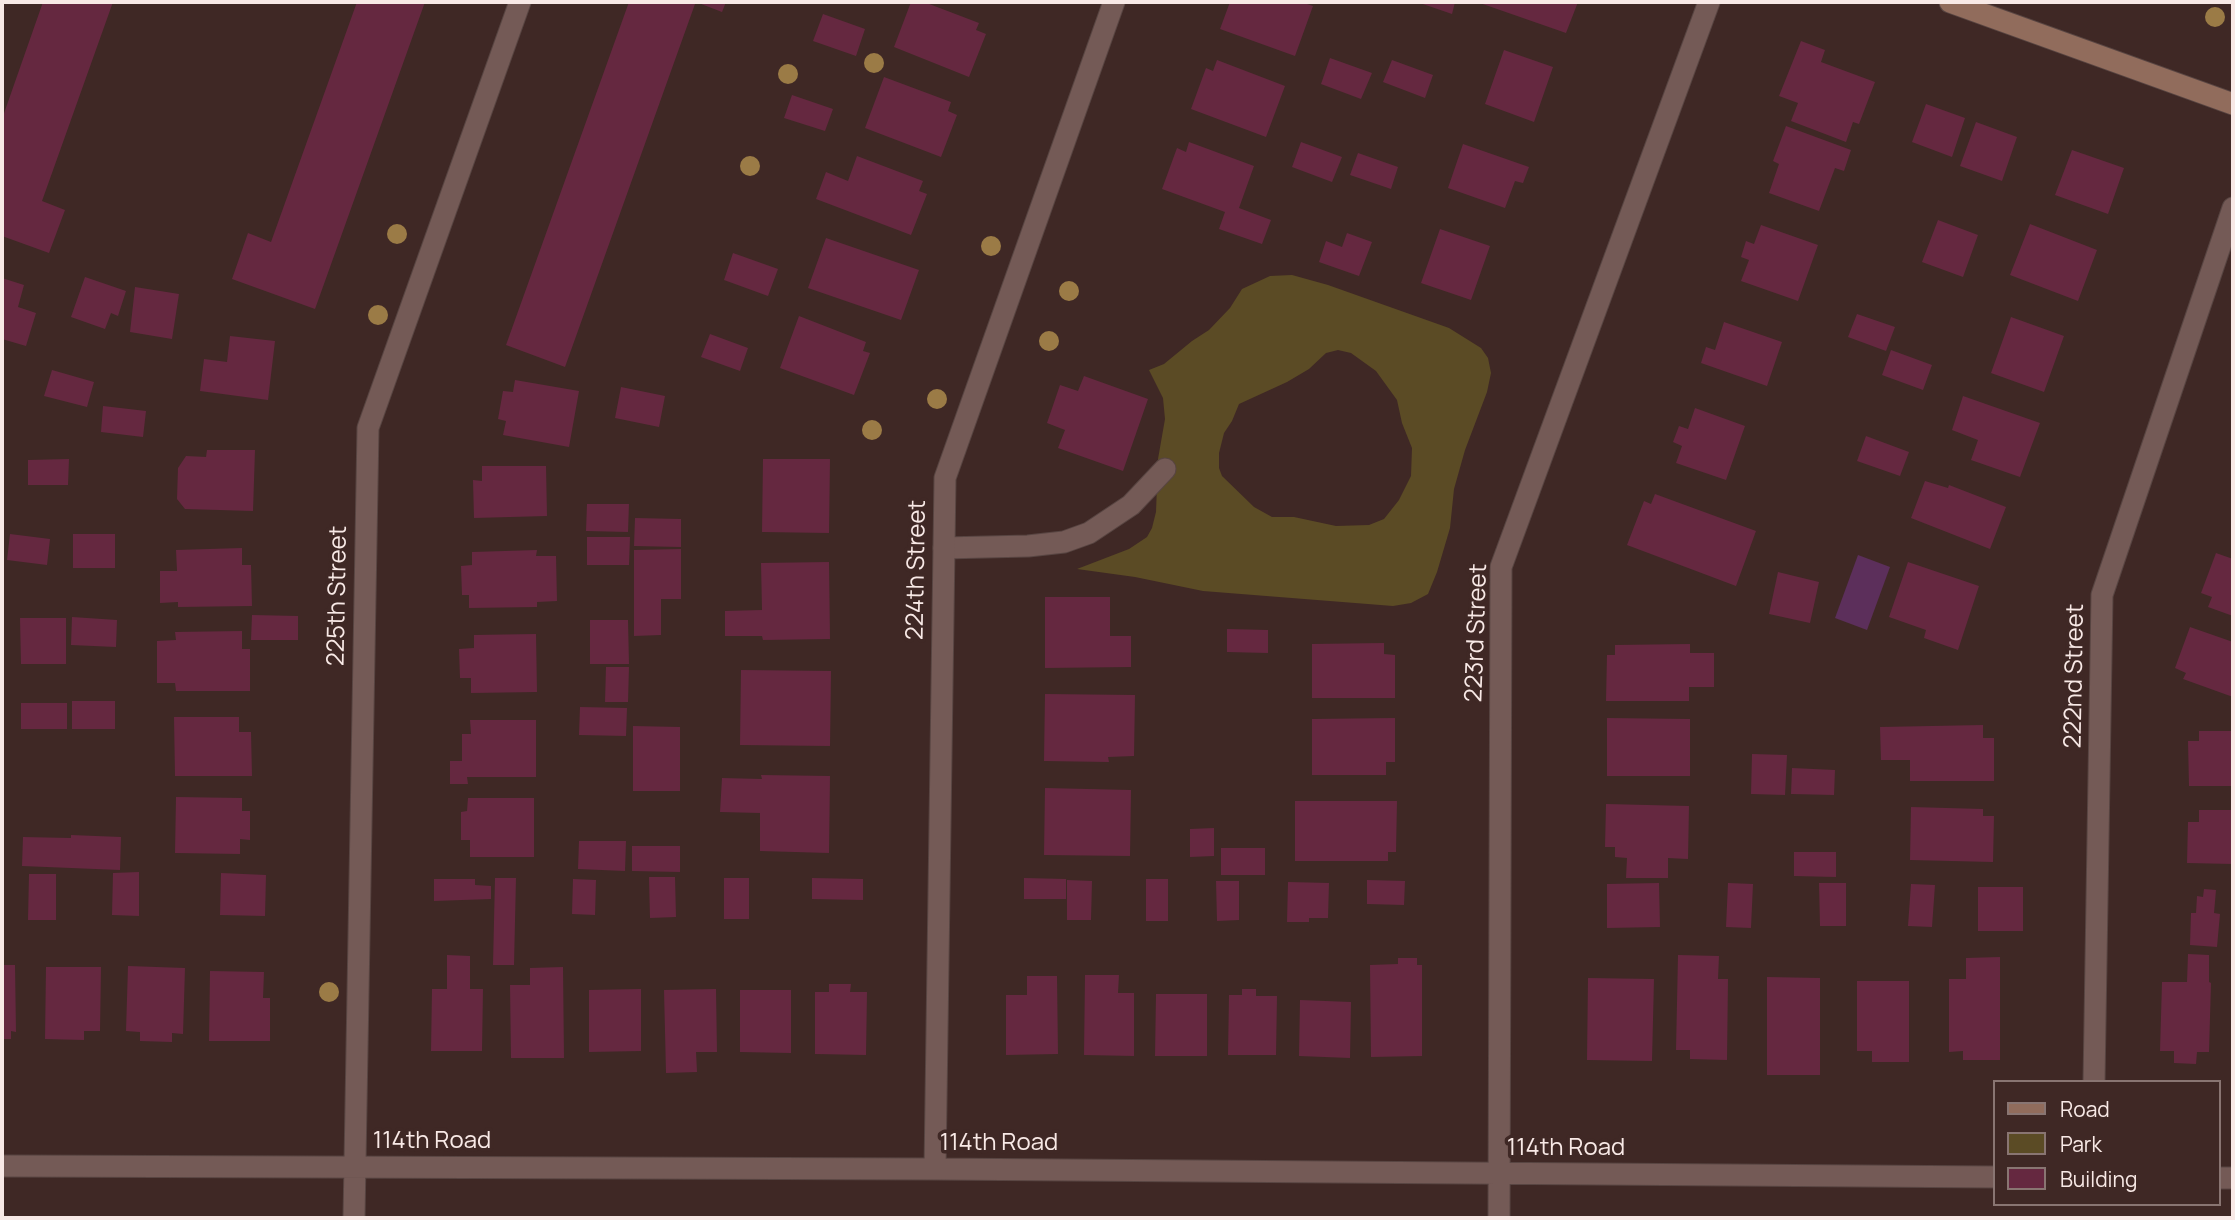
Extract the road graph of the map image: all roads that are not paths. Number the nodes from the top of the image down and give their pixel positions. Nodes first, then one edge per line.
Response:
1 (520, 2) edge
2 (1114, 2) edge
3 (1710, 2) edge
4 (1950, 2) edge
5 (2233, 104) edge
6 (2233, 208) edge
7 (1165, 469) dead end
8 (944, 548) junction
9 (2094, 1080) edge
10 (2, 1167) edge
11 (354, 1167) junction
12 (935, 1169) junction
13 (1499, 1173) junction
14 (1994, 1177) edge
15 (354, 1218) edge
16 (1499, 1218) edge

1 - 11 street, 225th Street
2 - 8 street, 224th Street
3 - 13 street, 223rd Street
4 - 5 main road
6 - 9 street, 222nd Street
7 - 8 street
8 - 12 street, 224th Street
10 - 11 street, 114th Road
11 - 12 street, 114th Road
11 - 15 street, 225th Street
12 - 13 street, 114th Road
13 - 14 street, 114th Road
13 - 16 street, 223rd Street

